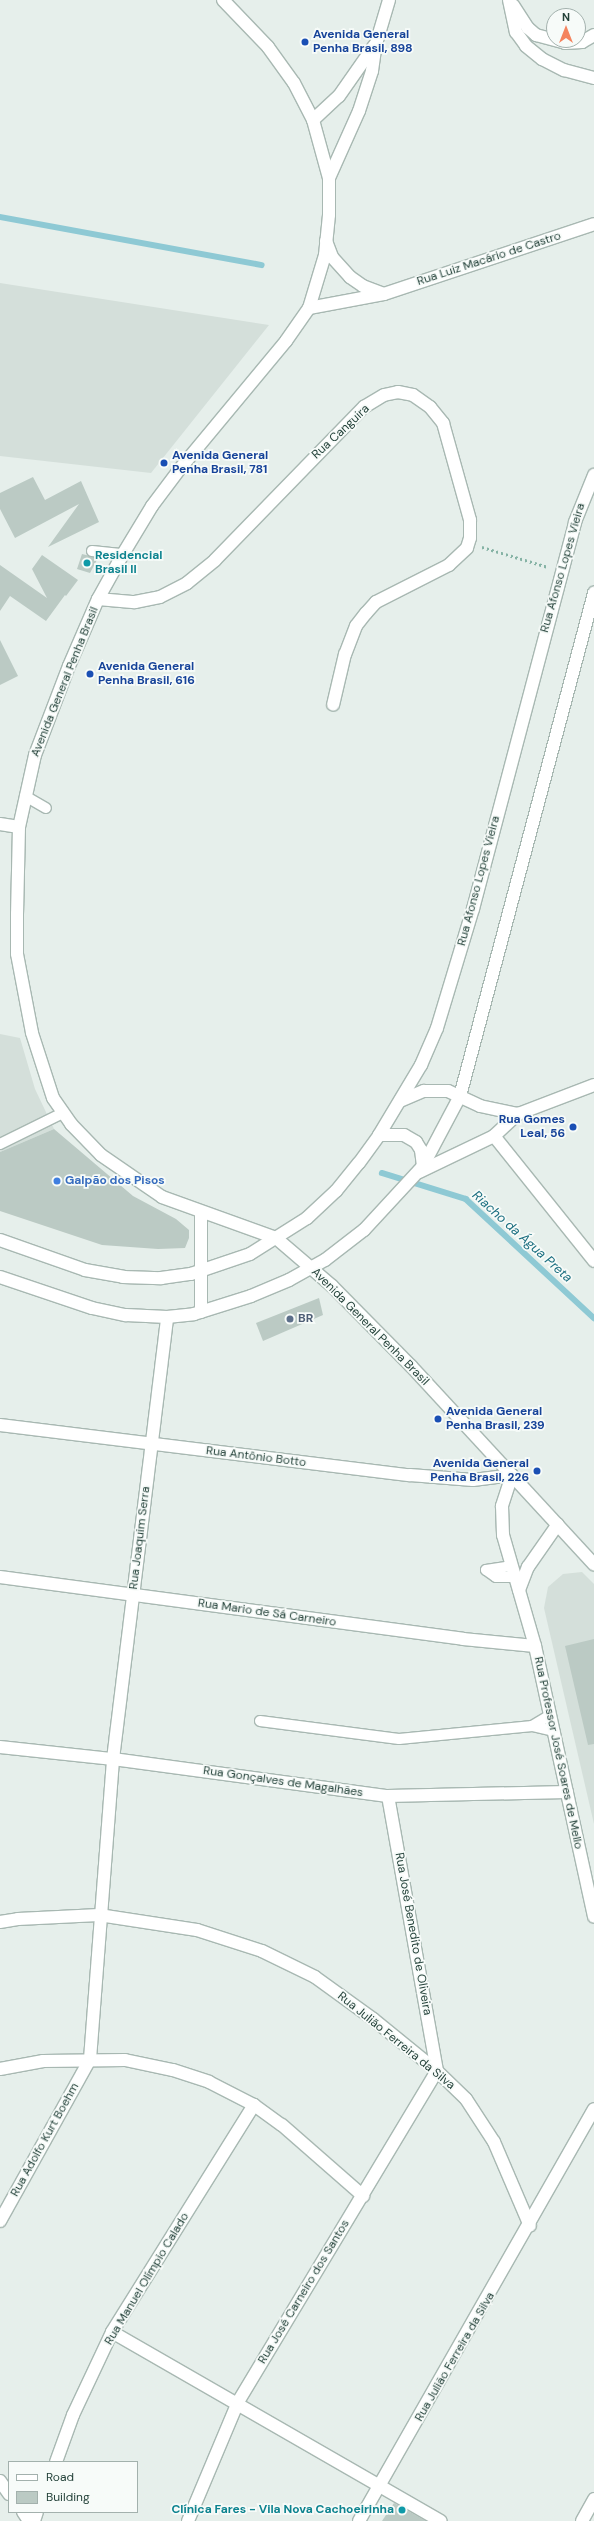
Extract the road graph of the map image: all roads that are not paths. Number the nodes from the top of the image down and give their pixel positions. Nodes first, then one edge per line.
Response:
1 (222, 0) edge
2 (390, 0) edge
3 (509, 0) edge
4 (594, 35) edge
5 (376, 44) junction
6 (594, 78) edge
7 (313, 120) junction
8 (329, 178) junction
9 (594, 224) edge
10 (326, 242) junction
11 (384, 294) junction
12 (309, 308) junction
13 (594, 475) edge
14 (92, 551) dead end
15 (122, 554) junction
16 (594, 593) edge
17 (98, 599) junction
18 (333, 705) dead end
19 (24, 796) junction
20 (46, 808) dead end
21 (0, 824) edge
22 (19, 827) junction
23 (594, 1085) edge
24 (460, 1096) junction
25 (398, 1102) junction
26 (63, 1113) junction
27 (518, 1114) junction
28 (379, 1135) junction
29 (494, 1136) junction
30 (0, 1144) edge
31 (420, 1169) junction
32 (201, 1212) junction
33 (276, 1238) junction
34 (0, 1240) edge
35 (594, 1261) edge
36 (312, 1269) junction
37 (200, 1272) junction
38 (0, 1277) edge
39 (201, 1312) junction
40 (166, 1317) junction
41 (0, 1425) edge
42 (152, 1444) junction
43 (512, 1475) junction
44 (558, 1524) junction
45 (594, 1564) edge
46 (0, 1578) edge
47 (519, 1590) junction
48 (133, 1595) junction
49 (535, 1646) junction
50 (550, 1715) junction
51 (260, 1721) dead end
52 (532, 1726) junction
53 (554, 1731) junction
54 (0, 1747) edge
55 (113, 1759) junction
56 (567, 1792) junction
57 (388, 1796) junction
58 (99, 1915) junction
59 (594, 1917) edge
60 (0, 1922) edge
61 (90, 2059) junction
62 (0, 2069) edge
63 (437, 2071) junction
64 (254, 2105) junction
65 (594, 2109) edge
66 (363, 2196) junction
67 (0, 2221) edge
68 (530, 2226) junction
69 (112, 2332) junction
70 (238, 2402) junction
71 (56, 2461) edge
72 (0, 2482) edge
73 (380, 2486) junction
74 (8, 2493) edge
75 (594, 2499) edge
76 (188, 2521) edge
77 (359, 2521) edge
78 (441, 2521) edge
79 (582, 2521) edge

1 - 7 street, Avenida General Penha Brasil
2 - 5 street
3 - 4 street
3 - 6 street
5 - 7 street
5 - 8 street
7 - 8 street, Avenida General Penha Brasil
8 - 10 street, Avenida General Penha Brasil
9 - 11 street, Rua Luiz Macário de Castro
10 - 11 street
10 - 12 street, Avenida General Penha Brasil
11 - 12 street, Rua Luiz Macário de Castro
12 - 15 street, Avenida General Penha Brasil
13 - 25 street, Rua Afonso Lopes Vieira
14 - 15 lane
15 - 17 street, Avenida General Penha Brasil
16 - 24 street
17 - 18 street, Rua Canguira
17 - 19 street, Avenida General Penha Brasil
19 - 20 lane
19 - 22 street, Avenida General Penha Brasil
21 - 22 street
22 - 26 street, Avenida General Penha Brasil
23 - 27 street
24 - 25 street
24 - 27 street
24 - 31 street
25 - 28 street, Rua Afonso Lopes Vieira
26 - 30 lane
26 - 32 street, Avenida General Penha Brasil
27 - 29 street
28 - 31 street
28 - 33 street, Rua Afonso Lopes Vieira
29 - 31 street
29 - 35 street
31 - 36 street
32 - 33 street, Avenida General Penha Brasil
32 - 37 street
33 - 36 street, Avenida General Penha Brasil
33 - 37 street, Rua Afonso Lopes Vieira
34 - 37 street, Rua Afonso Lopes Vieira
36 - 39 street
36 - 43 street, Avenida General Penha Brasil
37 - 39 street
38 - 40 street
39 - 40 street
40 - 42 street, Rua Joaquim Serra
41 - 42 street, Rua Antônio Botto
42 - 43 street, Rua Antônio Botto
42 - 48 street, Rua Joaquim Serra
43 - 44 street, Avenida General Penha Brasil
43 - 47 street, Rua Professor José Soares de Mello
44 - 45 street, Avenida General Penha Brasil
44 - 47 street
46 - 48 street, Rua Mario de Sá Carneiro
47 - 49 street, Rua Professor José Soares de Mello
48 - 49 street, Rua Mario de Sá Carneiro
48 - 55 street, Rua Joaquim Serra
49 - 50 street, Rua Professor José Soares de Mello
50 - 52 lane
50 - 53 street, Rua Professor José Soares de Mello
51 - 52 lane
52 - 53 lane
53 - 56 street, Rua Professor José Soares de Mello
54 - 55 street, Rua Gonçalves de Magalhães
55 - 57 street, Rua Gonçalves de Magalhães
55 - 58 street, Rua Joaquim Serra
56 - 57 street, Rua Gonçalves de Magalhães
56 - 59 street, Rua Professor José Soares de Mello
57 - 63 street, Rua José Benedito de Oliveira
58 - 60 street, Rua Julião Ferreira da Silva
58 - 61 street, Rua Joaquim Serra
58 - 63 street, Rua Julião Ferreira da Silva
61 - 62 street
61 - 64 street
61 - 67 street, Rua Adolfo Kurt Boehm
63 - 66 street, Rua José Carneiro dos Santos
63 - 68 street, Rua Julião Ferreira da Silva
64 - 66 street
64 - 69 street, Rua Manuel Olímpio Calado
65 - 68 street
66 - 70 street, Rua José Carneiro dos Santos
68 - 73 street, Rua Julião Ferreira da Silva
69 - 70 street
69 - 71 street, Rua Manuel Olímpio Calado
70 - 73 street
70 - 76 street, Rua José Carneiro dos Santos
72 - 74 street
73 - 77 street, Rua Julião Ferreira da Silva
73 - 78 street
75 - 79 street

